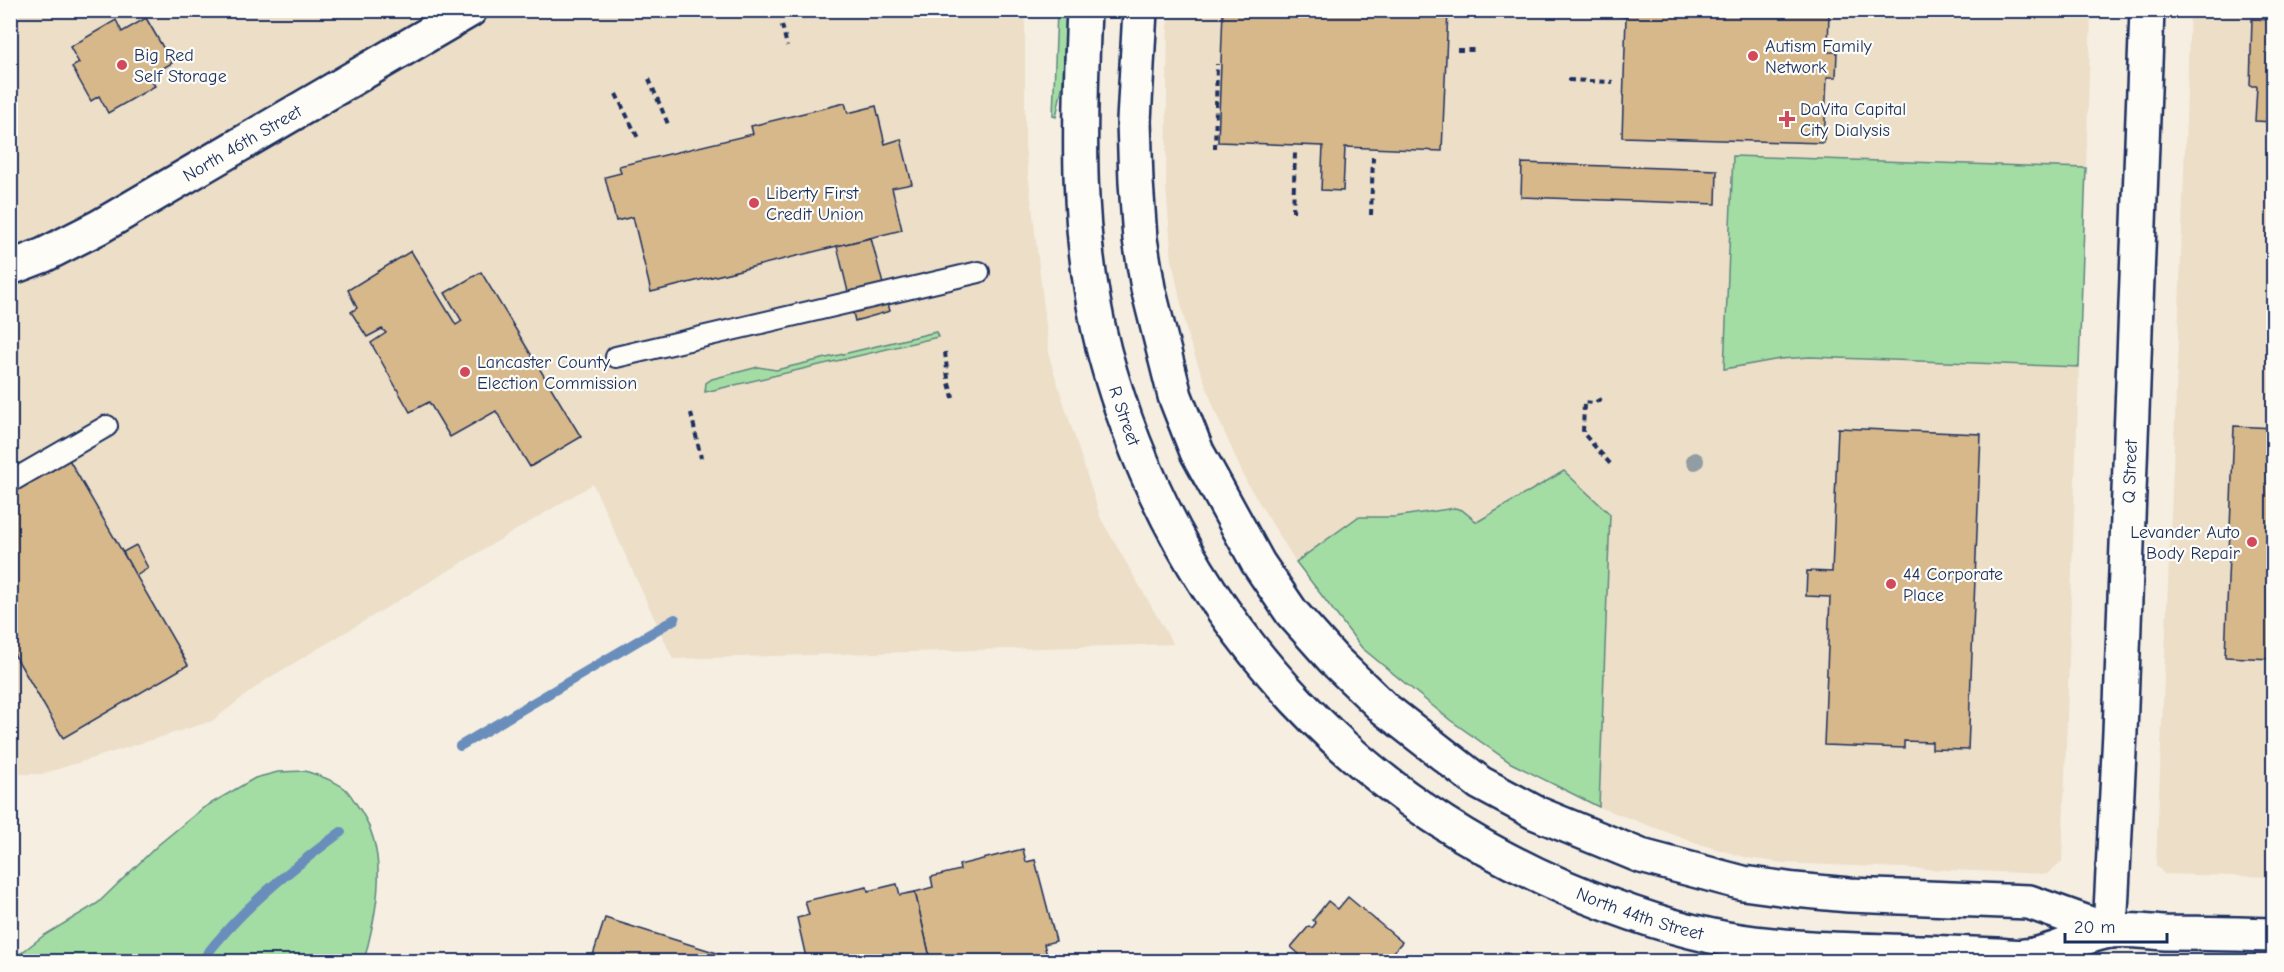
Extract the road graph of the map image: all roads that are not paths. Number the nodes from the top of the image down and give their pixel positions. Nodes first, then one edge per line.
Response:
1 (470, 10) edge
2 (1084, 10) edge
3 (1140, 10) edge
4 (2147, 10) edge
5 (12, 264) edge
6 (979, 272) dead end
7 (616, 357) dead end
8 (107, 426) dead end
9 (10, 482) edge
10 (1352, 754) joint
11 (2110, 931) junction
12 (2274, 935) edge

1 - 5 main road, North 46th Street
2 - 10 main road, R Street
3 - 11 main road, North 44th Street
4 - 11 main road, Q Street
6 - 7 lane
8 - 9 lane
10 - 11 main road, North 44th Street
11 - 12 main road, North 44th Street

